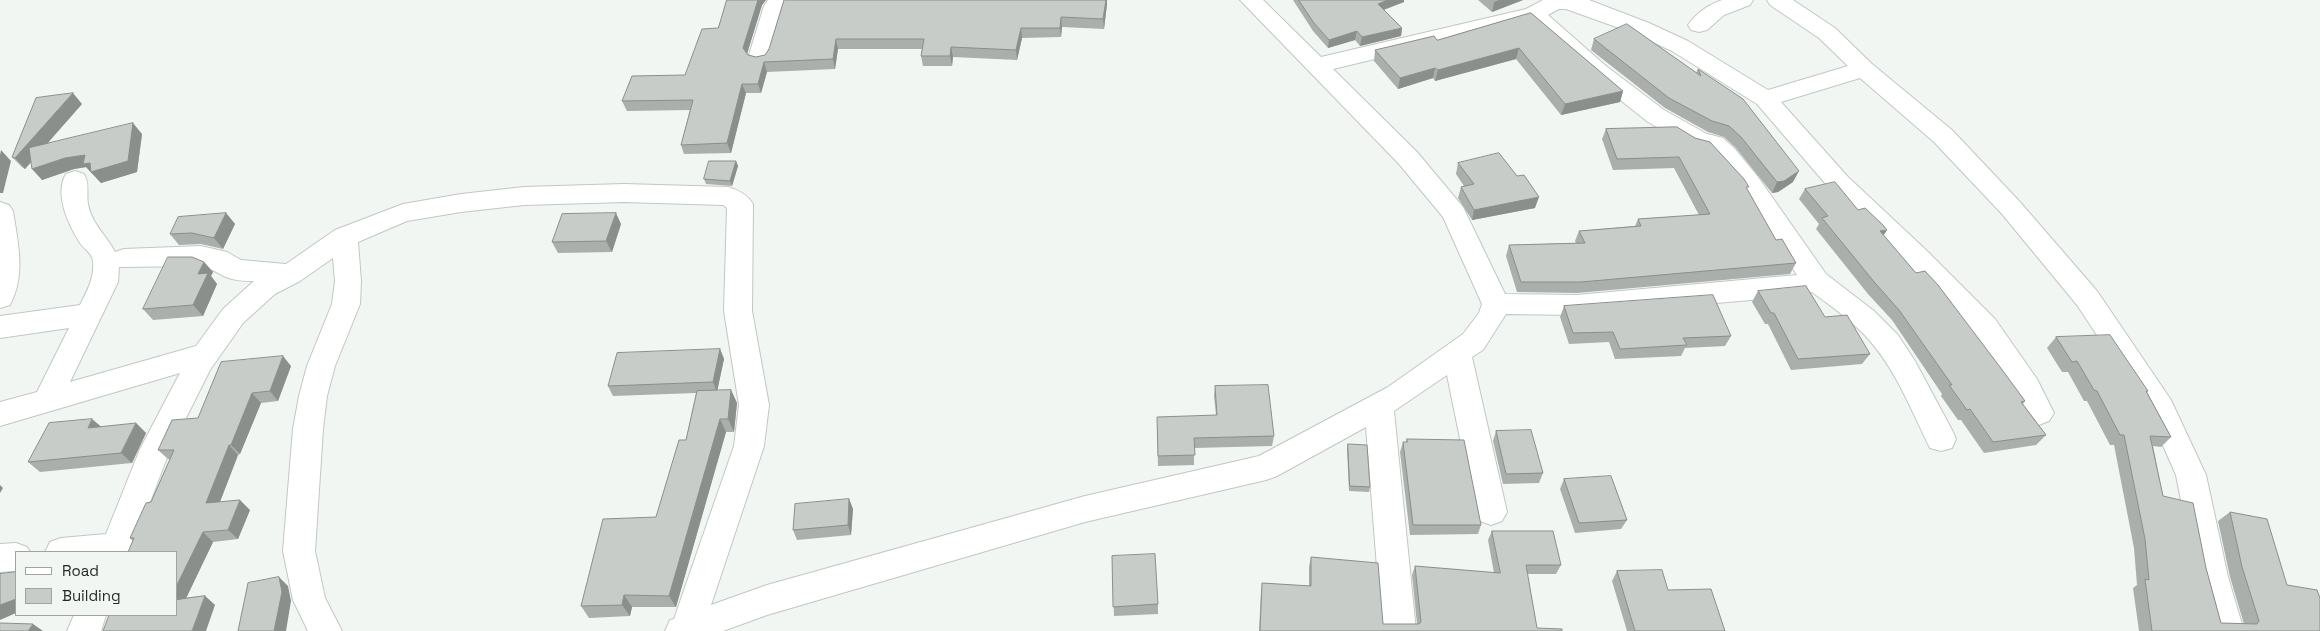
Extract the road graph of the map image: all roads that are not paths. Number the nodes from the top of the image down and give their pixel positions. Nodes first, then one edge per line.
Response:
1 (780, 0) edge
2 (1251, 0) edge
3 (1742, 0) edge
4 (1778, 0) edge
5 (1533, 14) junction
6 (1699, 25) dead end
7 (759, 58) edge
8 (1317, 66) junction
9 (1864, 69) junction
10 (1765, 99) junction
11 (75, 180) dead end
12 (0, 211) edge
13 (344, 237) junction
14 (124, 260) dead end
15 (291, 274) junction
16 (1816, 281) junction
17 (0, 298) edge
18 (1496, 304) junction
19 (89, 314) junction
20 (0, 327) edge
21 (1457, 353) junction
22 (205, 355) junction
23 (47, 400) junction
24 (1379, 406) junction
25 (2039, 413) dead end
26 (0, 414) edge
27 (1941, 440) dead end
28 (1490, 512) dead end
29 (116, 550) edge
30 (88, 551) edge
31 (15, 556) edge
32 (0, 558) edge
33 (90, 616) edge
34 (685, 630) edge
35 (84, 631) edge
36 (325, 631) edge
37 (1399, 631) edge
38 (2227, 631) edge

1 - 7 street
2 - 8 street
3 - 6 street
4 - 9 street
5 - 8 street
5 - 10 street
5 - 16 street
8 - 18 street
9 - 10 street
9 - 38 street
10 - 25 street
11 - 19 street
12 - 17 street
13 - 15 street
13 - 34 street
13 - 36 street
14 - 15 street
15 - 22 street
16 - 18 street
16 - 27 street
18 - 21 street
19 - 20 street
19 - 23 street
21 - 24 street
21 - 28 street
22 - 23 street
22 - 29 street
23 - 26 street
24 - 34 street
24 - 37 street
29 - 30 street
31 - 32 street
33 - 35 street

